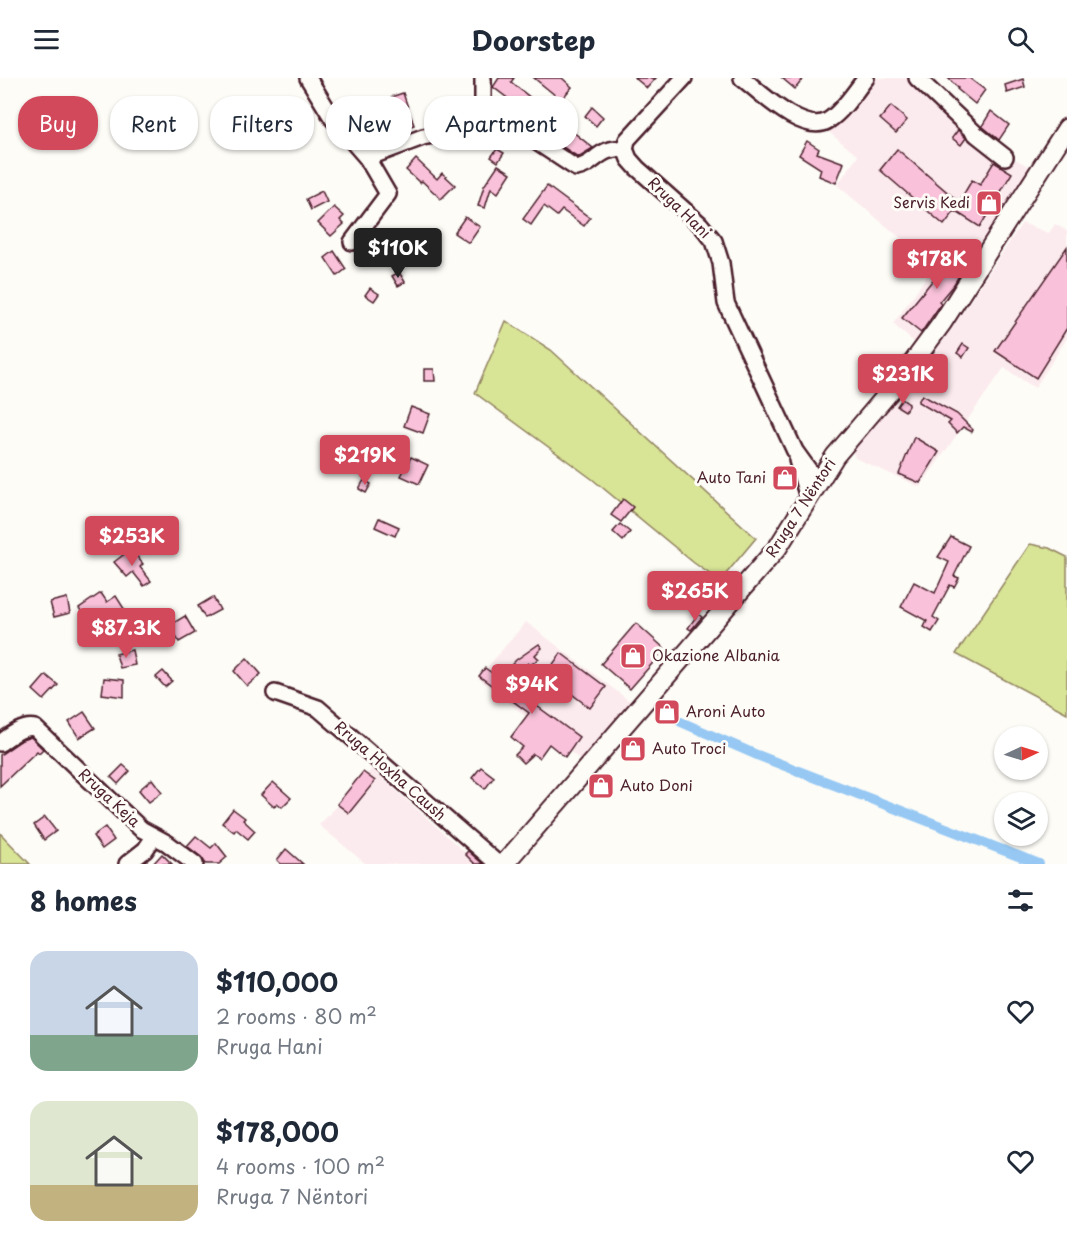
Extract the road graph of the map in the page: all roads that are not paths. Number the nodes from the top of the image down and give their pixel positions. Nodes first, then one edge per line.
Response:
1 (308, 78) edge
2 (483, 78) edge
3 (684, 78) edge
4 (742, 78) edge
5 (867, 78) edge
6 (917, 78) edge
7 (483, 96) edge
8 (1067, 128) edge
9 (424, 137) edge
10 (549, 150) edge
11 (625, 150) junction
12 (1005, 157) dead end
13 (367, 158) junction
14 (352, 242) dead end
15 (813, 490) junction
16 (275, 693) dead end
17 (0, 743) edge
18 (154, 837) junction
19 (127, 864) edge
20 (195, 864) edge
21 (498, 864) edge
22 (504, 864) edge

1 - 13 street
2 - 7 street
3 - 11 street
4 - 5 street
6 - 12 street
8 - 15 main road, Rruga 7 Nëntori
9 - 13 street
10 - 11 street
11 - 15 street, Rruga Hani
13 - 14 street
15 - 22 main road, Rruga 7 Nëntori
16 - 21 street, Rruga Hoxha Caush
17 - 18 street, Rruga Keja
18 - 19 street
18 - 20 street, Rruga Keja

